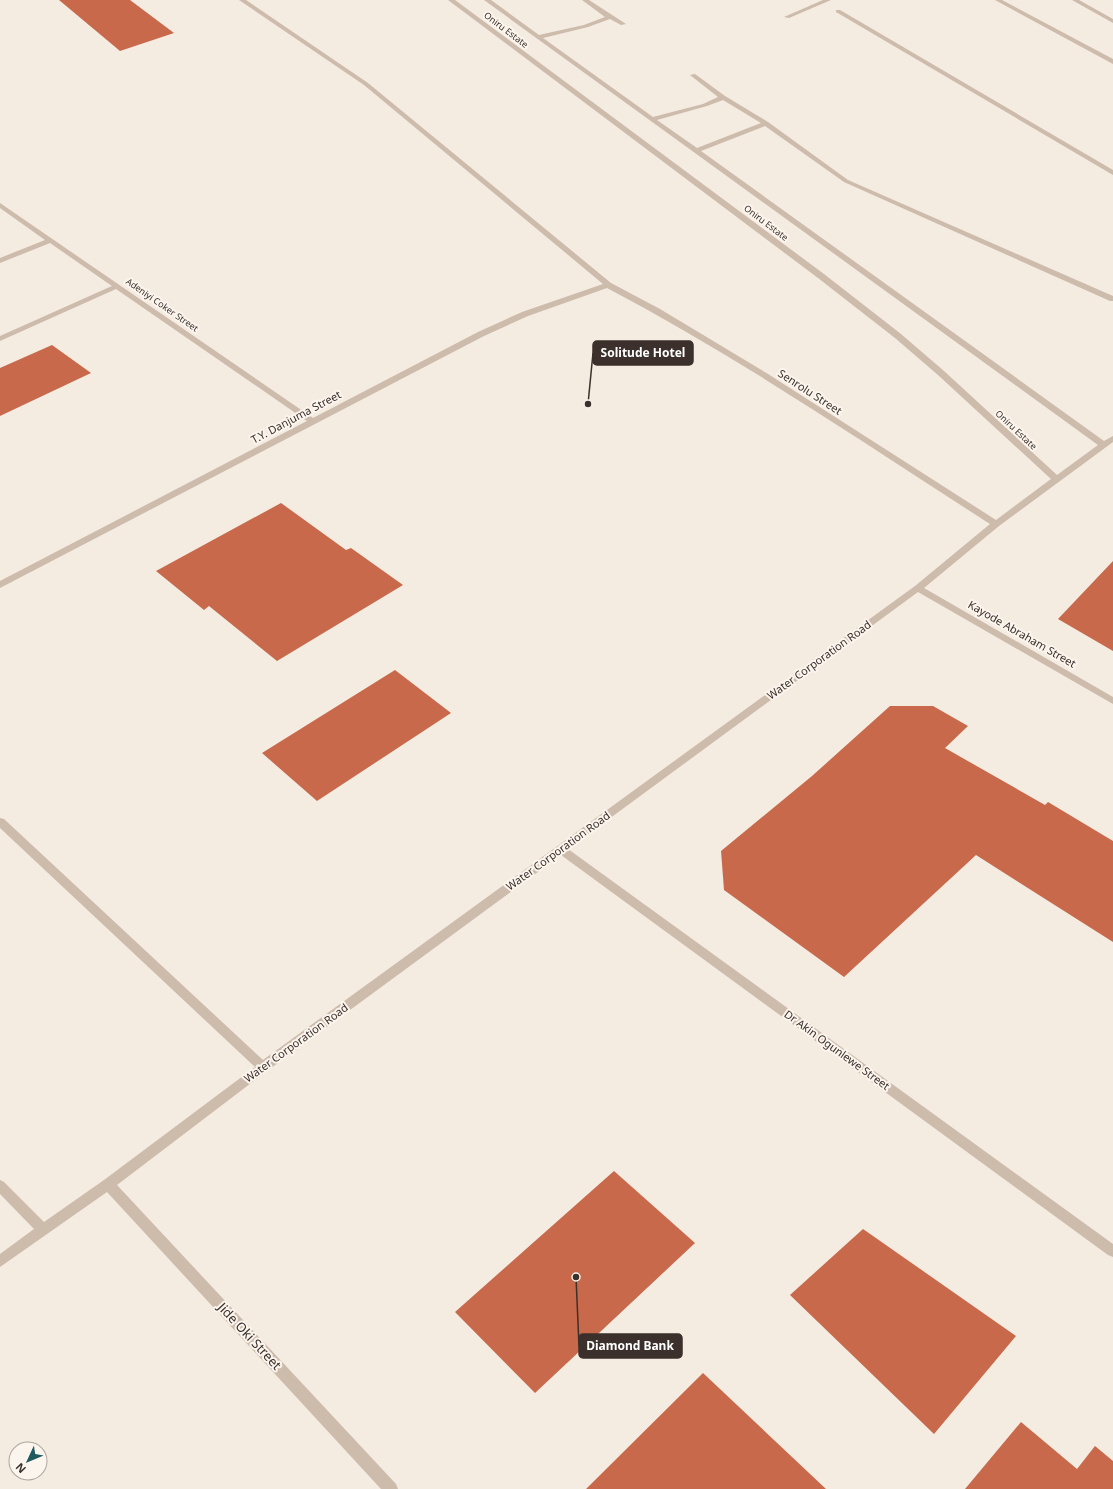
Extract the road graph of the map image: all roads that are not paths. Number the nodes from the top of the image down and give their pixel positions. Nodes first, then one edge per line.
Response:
1 (242, 0) edge
2 (450, 0) edge
3 (487, 0) edge
4 (585, 0) edge
5 (828, 0) edge
6 (998, 0) edge
7 (1088, 0) edge
8 (1077, 1) edge
9 (838, 11) dead end
10 (610, 17) junction
11 (787, 17) dead end
12 (1113, 22) edge
13 (623, 24) dead end
14 (538, 37) junction
15 (1113, 62) edge
16 (693, 75) dead end
17 (723, 97) junction
18 (652, 119) junction
19 (766, 123) junction
20 (696, 151) junction
21 (1113, 173) edge
22 (0, 205) edge
23 (51, 240) junction
24 (0, 261) edge
25 (608, 285) junction
26 (117, 286) junction
27 (1113, 299) edge
28 (0, 339) edge
29 (312, 421) junction
30 (1109, 442) edge
31 (1056, 479) junction
32 (996, 524) junction
33 (0, 585) edge
34 (918, 588) junction
35 (1113, 702) edge
36 (0, 822) edge
37 (560, 850) junction
38 (263, 1067) junction
39 (108, 1184) junction
40 (0, 1186) edge
41 (42, 1230) junction
42 (1113, 1251) edge
43 (0, 1261) edge
44 (391, 1489) edge

1 - 25 street, Senrolu Street
2 - 31 street, Oniru Estate
3 - 14 street, Oniru Estate
4 - 10 street
5 - 11 street
6 - 15 street
7 - 8 street
8 - 12 street
9 - 21 street
10 - 13 street
10 - 14 street
14 - 18 street, Oniru Estate
16 - 17 street
17 - 18 street
17 - 19 street
18 - 20 street, Oniru Estate
19 - 20 street
19 - 27 street
20 - 30 street, Oniru Estate
22 - 23 street, Adeniyi Coker Street
23 - 24 street
23 - 26 street, Adeniyi Coker Street
25 - 29 street, T.Y. Danjuma Street
25 - 32 street, Senrolu Street
26 - 28 street
26 - 29 street, Adeniyi Coker Street
29 - 33 street, T.Y. Danjuma Street
30 - 31 street, Water Corporation Road
31 - 32 street, Water Corporation Road
32 - 34 street, Water Corporation Road
34 - 35 street, Kayode Abraham Street
34 - 37 street, Water Corporation Road
36 - 38 street
37 - 38 street, Water Corporation Road
37 - 42 street, Dr Akin Ogunlewe Street
38 - 39 street, Water Corporation Road
39 - 41 street, Water Corporation Road
39 - 44 street, Jide Oki Street
40 - 41 street
41 - 43 street, Water Corporation Road

